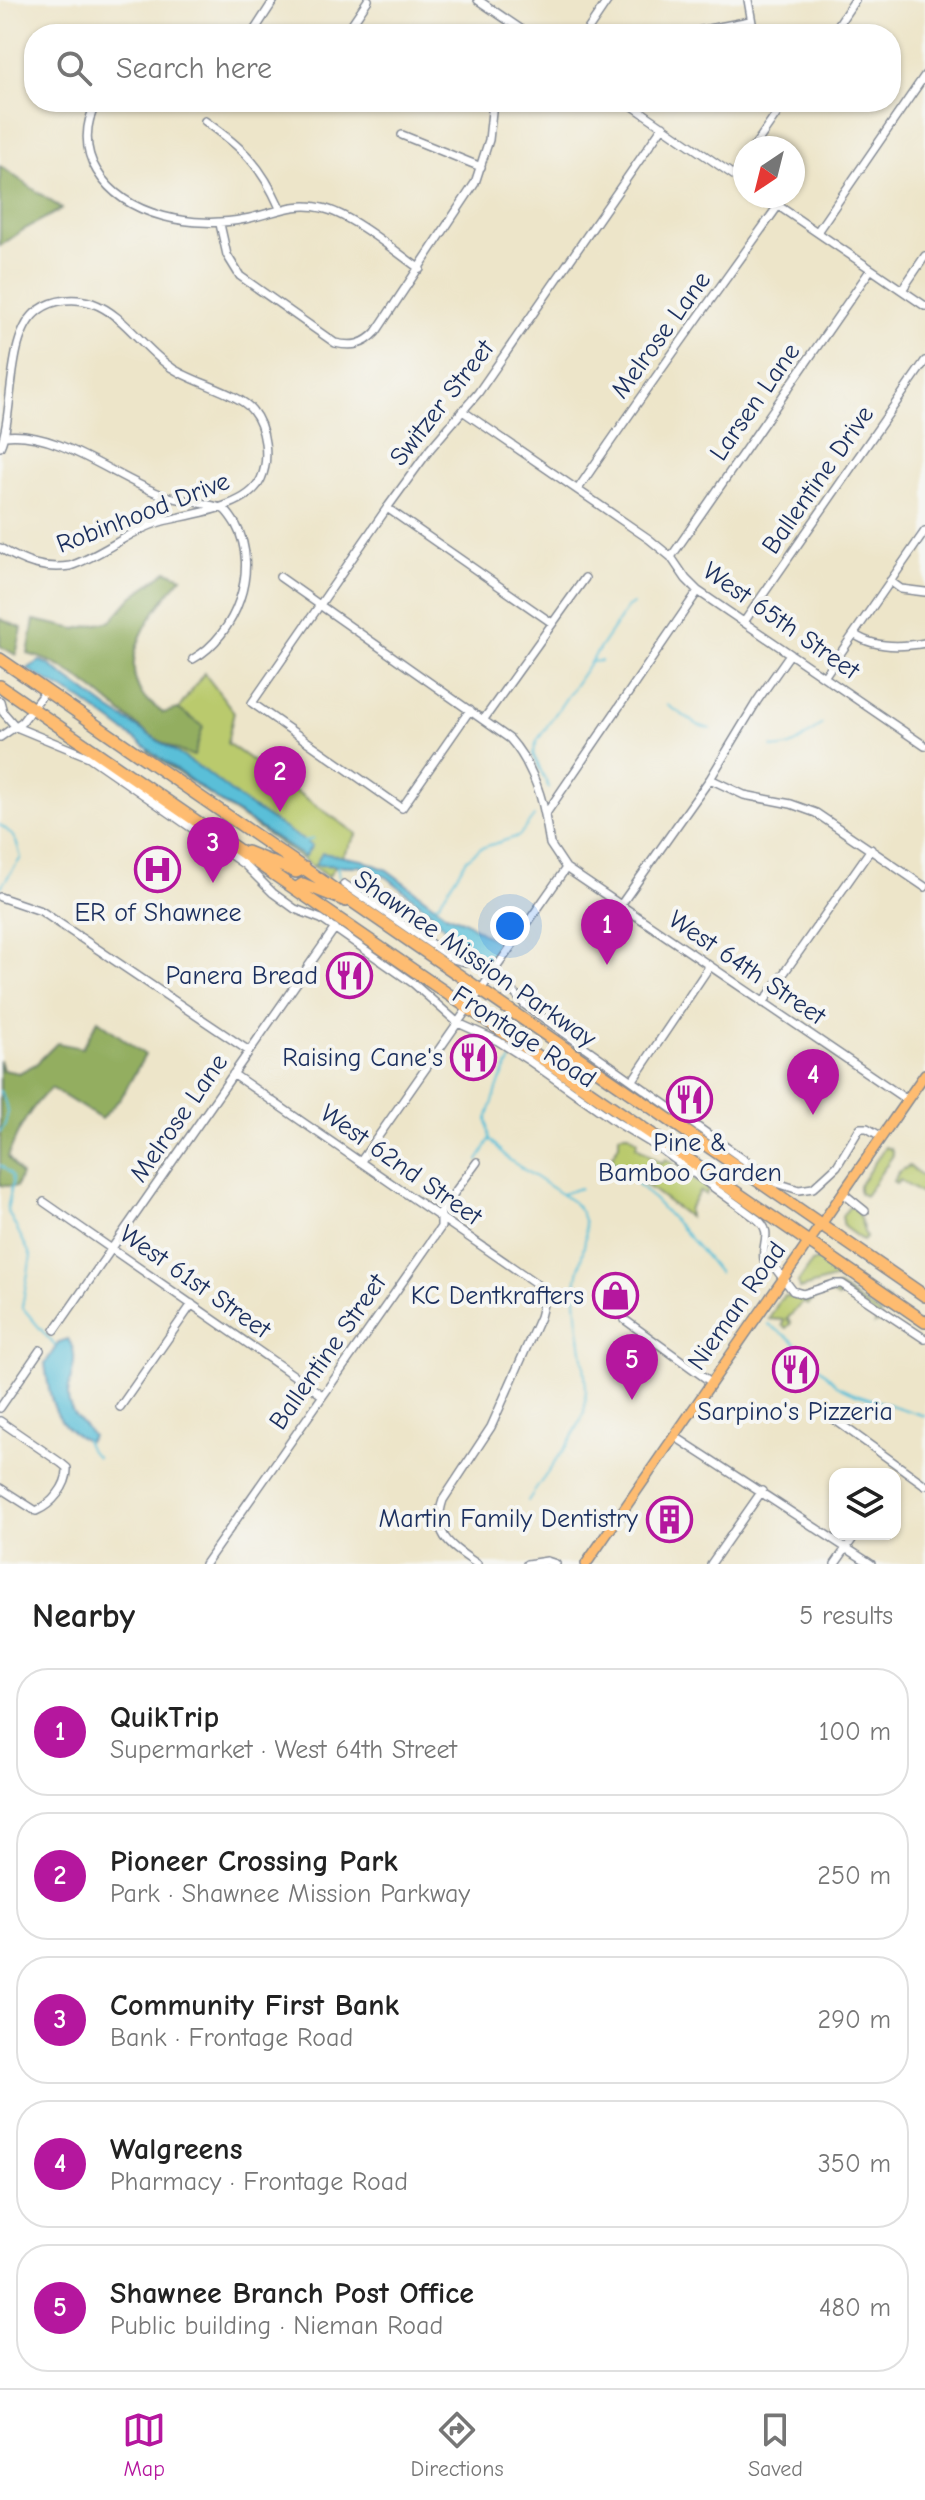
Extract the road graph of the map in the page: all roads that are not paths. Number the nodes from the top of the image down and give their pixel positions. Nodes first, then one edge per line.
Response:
1 (274, 0) edge
2 (368, 0) edge
3 (478, 0) edge
4 (608, 0) edge
5 (748, 0) edge
6 (855, 0) edge
7 (750, 21) junction
8 (258, 24) edge
9 (352, 24) edge
10 (513, 24) edge
11 (592, 24) edge
12 (734, 24) edge
13 (751, 24) edge
14 (839, 24) edge
15 (925, 75) edge
16 (901, 110) edge
17 (92, 112) edge
18 (492, 112) edge
19 (642, 112) edge
20 (778, 112) edge
21 (900, 112) edge
22 (205, 121) dead end
23 (663, 126) junction
24 (402, 135) dead end
25 (761, 136) edge
26 (481, 167) junction
27 (733, 174) edge
28 (280, 208) junction
29 (777, 208) edge
30 (781, 208) edge
31 (220, 224) junction
32 (817, 232) junction
33 (925, 256) edge
34 (420, 269) junction
35 (871, 269) junction
36 (902, 290) junction
37 (925, 306) edge
38 (925, 361) edge
39 (464, 412) junction
40 (5, 436) junction
41 (0, 447) edge
42 (578, 489) junction
43 (165, 496) junction
44 (217, 507) junction
45 (387, 508) junction
46 (163, 521) junction
47 (925, 531) edge
48 (0, 548) edge
49 (671, 557) junction
50 (280, 577) dead end
51 (585, 578) dead end
52 (890, 581) junction
53 (698, 591) junction
54 (925, 592) edge
55 (320, 605) junction
56 (744, 622) junction
57 (552, 623) junction
58 (854, 634) junction
59 (925, 643) edge
60 (790, 654) junction
61 (0, 659) edge
62 (193, 659) dead end
63 (824, 677) junction
64 (0, 686) edge
65 (46, 690) junction
66 (0, 701) edge
67 (33, 709) junction
68 (470, 710) junction
69 (484, 719) junction
70 (16, 727) junction
71 (0, 737) edge
72 (925, 746) edge
73 (710, 779) junction
74 (545, 815) junction
75 (234, 847) junction
76 (871, 849) junction
77 (305, 868) junction
78 (566, 868) junction
79 (323, 880) junction
80 (344, 884) joint
81 (925, 887) edge
82 (295, 889) junction
83 (0, 897) edge
84 (286, 902) junction
85 (358, 905) junction
86 (620, 906) junction
87 (335, 928) junction
88 (709, 967) junction
89 (492, 974) junction
90 (481, 990) junction
91 (763, 1003) junction
92 (469, 1007) junction
93 (458, 1023) junction
94 (249, 1051) junction
95 (233, 1074) junction
96 (925, 1074) edge
97 (633, 1080) junction
98 (907, 1100) junction
99 (882, 1137) junction
100 (361, 1161) junction
101 (477, 1162) dead end
102 (844, 1194) junction
103 (44, 1202) dead end
104 (865, 1211) dead end
105 (441, 1217) junction
106 (822, 1224) junction
107 (810, 1241) junction
108 (112, 1249) junction
109 (783, 1279) junction
110 (925, 1296) edge
111 (900, 1303) junction
112 (192, 1304) junction
113 (891, 1316) junction
114 (625, 1320) dead end
115 (925, 1322) edge
116 (55, 1330) dead end
117 (925, 1339) edge
118 (40, 1350) dead end
119 (711, 1382) junction
120 (322, 1395) junction
121 (120, 1407) dead end
122 (0, 1408) edge
123 (824, 1412) dead end
124 (0, 1421) edge
125 (674, 1436) junction
126 (902, 1468) joint
127 (925, 1485) edge
128 (0, 1488) edge
129 (762, 1491) junction
130 (852, 1540) edge
131 (847, 1547) junction
132 (205, 1564) edge
133 (477, 1564) edge
134 (527, 1564) edge
135 (556, 1564) edge
136 (586, 1564) edge
137 (711, 1564) edge
138 (835, 1564) edge
139 (871, 1564) edge

1 - 8 street
2 - 9 street
3 - 10 street
4 - 11 street
5 - 7 street
6 - 14 street
7 - 12 street
7 - 13 street
15 - 16 street
17 - 31 street
18 - 26 street
19 - 23 street
20 - 25 street
21 - 32 street
22 - 28 street
23 - 27 street
23 - 39 street, Switzer Street
24 - 26 street
26 - 34 street
28 - 31 street
28 - 34 street
29 - 42 street, Melrose Lane
30 - 32 street
31 - 34 street
32 - 35 street
33 - 36 street
35 - 36 street
35 - 49 street, Larsen Lane
36 - 37 street
38 - 56 street, Ballentine Drive
39 - 42 street, West 65th Street
39 - 45 street, Switzer Street
40 - 41 street, Robinhood Drive
40 - 43 street
40 - 44 street, Robinhood Drive
42 - 49 street, West 65th Street
43 - 44 street
43 - 46 street
44 - 46 street, Robinhood Drive
44 - 62 street
45 - 55 street, Switzer Street
45 - 57 street
46 - 48 street, Robinhood Drive
47 - 52 street
49 - 53 street, West 65th Street
50 - 55 street
51 - 57 street
52 - 54 street
52 - 58 street
53 - 56 street, West 65th Street
53 - 74 street
55 - 68 street
55 - 68 street, Switzer Street
56 - 60 street, West 65th Street
57 - 69 street
58 - 59 street
58 - 63 street
60 - 63 street, West 65th Street
60 - 73 street
61 - 65 highway, Shawnee Mission Parkway
63 - 72 street, West 65th Street
64 - 67 highway, Shawnee Mission Parkway
65 - 67 street
65 - 77 highway, Shawnee Mission Parkway
66 - 70 street
67 - 70 street
67 - 75 highway, Shawnee Mission Parkway
68 - 69 street
69 - 74 street
70 - 71 street
70 - 84 street, Frontage Road
73 - 76 street
73 - 86 street
74 - 78 street
75 - 77 highway
75 - 82 highway, Shawnee Mission Parkway
76 - 81 street
76 - 91 street
77 - 79 highway, Shawnee Mission Parkway
78 - 86 street, West 64th Street
78 - 89 street
79 - 80 highway
79 - 85 highway, Shawnee Mission Parkway
80 - 89 street, Frontage Road
82 - 84 street
82 - 85 highway
82 - 92 highway, Shawnee Mission Parkway
83 - 94 street
84 - 87 street, Frontage Road
85 - 90 highway, Shawnee Mission Parkway
86 - 88 street, West 64th Street
87 - 93 street, Frontage Road
87 - 94 street, Melrose Lane
88 - 91 street, West 64th Street
88 - 97 street
89 - 90 street
89 - 97 street, Frontage Road
90 - 92 street
90 - 106 highway, Shawnee Mission Parkway
91 - 98 street, West 64th Street
92 - 93 street
92 - 107 highway, Shawnee Mission Parkway
93 - 100 street
93 - 109 street, Frontage Road
94 - 95 street, Melrose Lane
95 - 100 street, West 62nd Street
95 - 108 street, Melrose Lane
96 - 98 main road, Nieman Road
97 - 99 street, Frontage Road
98 - 99 main road, Nieman Road
99 - 102 main road, Nieman Road
100 - 105 street, West 62nd Street
101 - 105 street, Ballentine Street
102 - 104 street
102 - 106 main road, Nieman Road
103 - 108 street, West 61st Street
105 - 120 street, Ballentine Street
105 - 133 street, West 62nd Street
106 - 107 main road, Nieman Road
106 - 110 highway, Shawnee Mission Parkway
107 - 109 main road, Nieman Road
107 - 111 highway, Shawnee Mission Parkway
108 - 112 street, West 61st Street
108 - 116 street, Melrose Lane
109 - 113 street
109 - 119 main road, Nieman Road
111 - 113 street
111 - 115 highway, Shawnee Mission Parkway
112 - 120 street, West 61st Street
112 - 121 street
113 - 117 street
114 - 119 street
118 - 122 street
119 - 125 main road, Nieman Road
120 - 132 street, Ballentine Street
123 - 126 street
124 - 128 street
125 - 129 street
125 - 136 main road, Nieman Road
126 - 127 street
129 - 131 street
129 - 137 street
130 - 131 street
131 - 138 street
131 - 139 street
134 - 135 street

